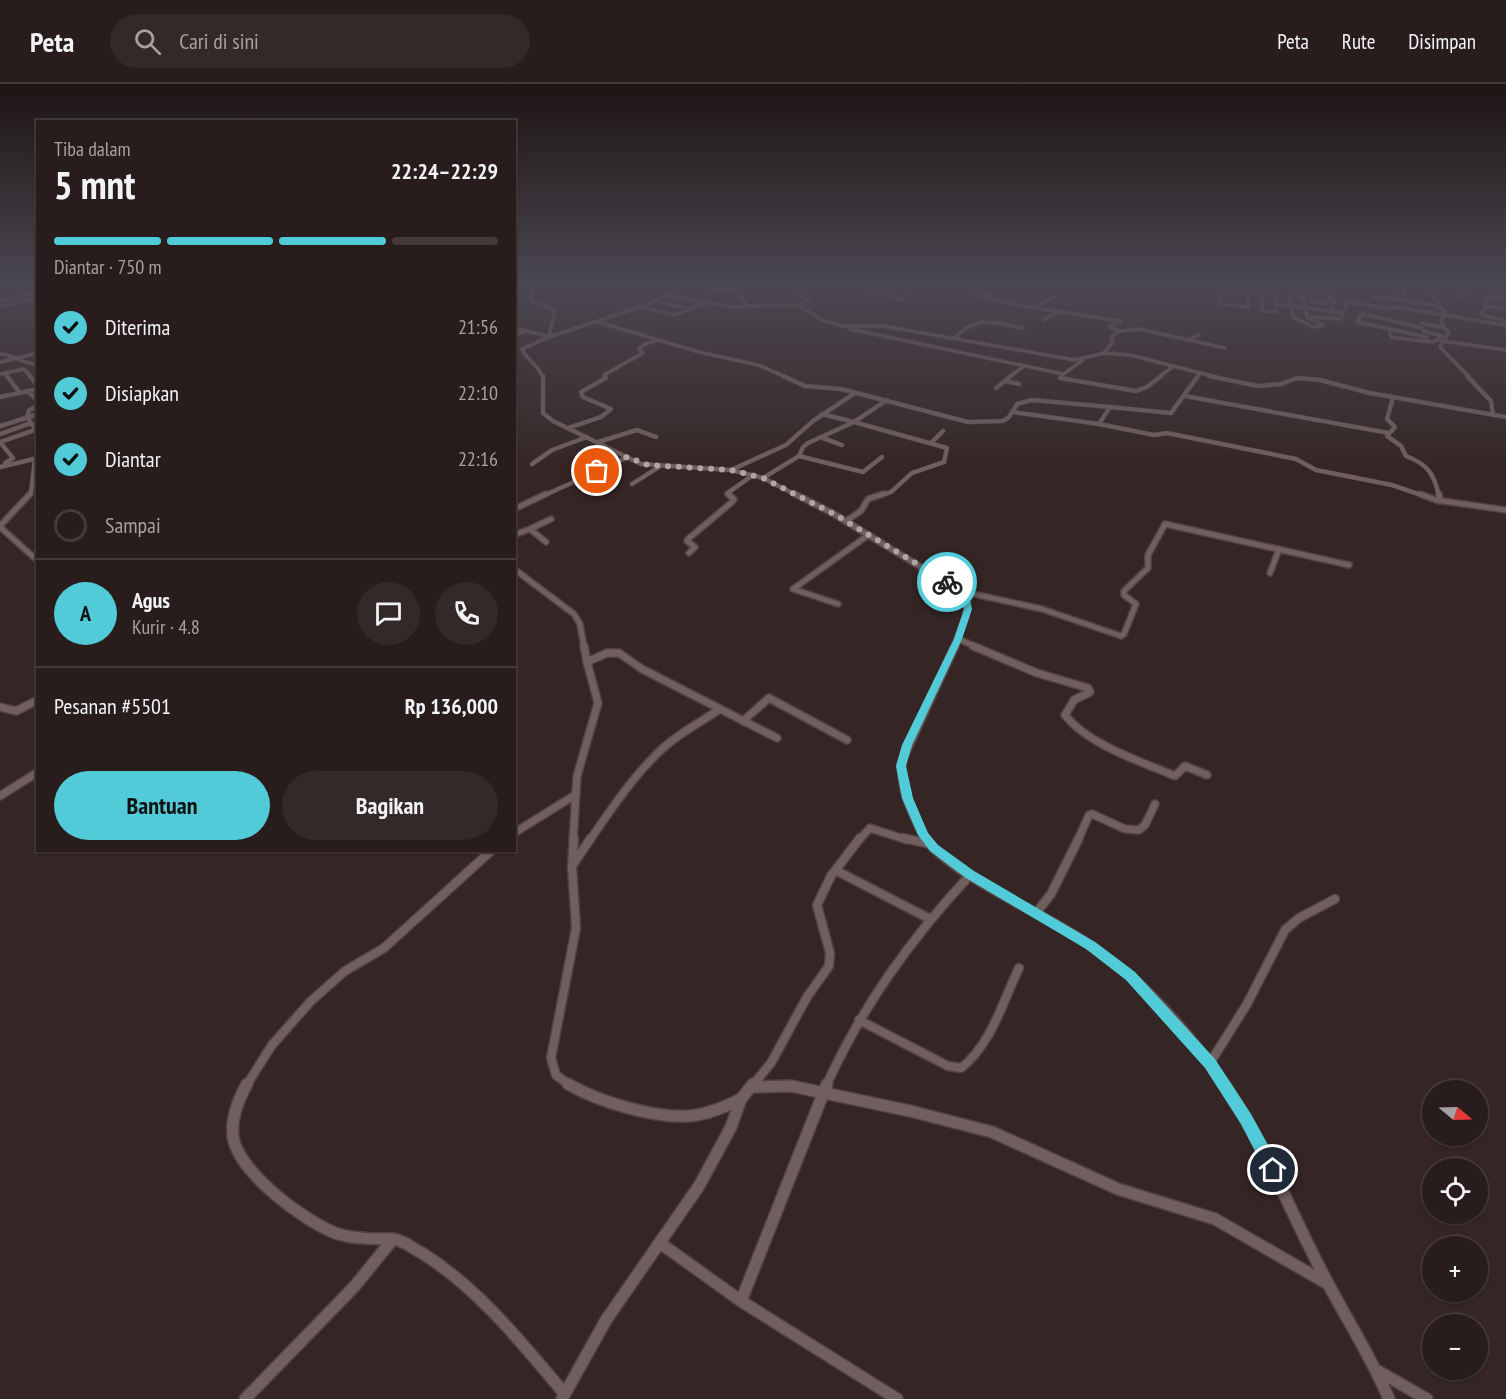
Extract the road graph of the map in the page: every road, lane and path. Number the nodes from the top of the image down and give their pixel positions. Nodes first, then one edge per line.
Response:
1 (529, 345) edge
2 (644, 345) edge
3 (677, 345) edge
4 (926, 345) edge
5 (995, 345) edge
6 (1110, 345) edge
7 (1213, 345) edge
8 (1440, 345) edge
9 (1476, 345) edge
10 (933, 347) joint
11 (1226, 348) dead end
12 (1506, 350) edge
13 (1104, 353) junction
14 (0, 354) edge
15 (36, 354) edge
16 (18, 358) junction
17 (1084, 359) junction
18 (0, 362) edge
19 (36, 364) edge
20 (1024, 366) junction
21 (1172, 367) junction
22 (3, 373) edge
23 (1063, 374) junction
24 (1199, 374) junction
25 (1006, 381) junction
26 (36, 383) edge
27 (1019, 384) dead end
28 (996, 388) dead end
29 (27, 392) junction
30 (20, 393) junction
31 (855, 393) junction
32 (36, 396) edge
33 (1185, 396) junction
34 (0, 397) edge
35 (32, 397) junction
36 (1393, 398) junction
37 (887, 400) junction
38 (36, 402) edge
39 (36, 406) edge
40 (1110, 407) junction
41 (1012, 412) junction
42 (36, 414) edge
43 (822, 414) junction
44 (1493, 415) junction
45 (5, 417) dead end
46 (27, 417) junction
47 (1506, 417) edge
48 (11, 422) junction
49 (32, 422) edge
50 (854, 422) junction
51 (1099, 424) junction
52 (0, 426) edge
53 (568, 428) junction
54 (36, 430) edge
55 (943, 431) dead end
56 (1389, 433) junction
57 (0, 434) edge
58 (1154, 435) junction
59 (587, 437) junction
60 (656, 437) dead end
61 (823, 438) junction
62 (0, 442) edge
63 (598, 442) junction
64 (932, 442) junction
65 (1151, 442) dead end
66 (789, 443) junction
67 (842, 445) dead end
68 (802, 447) junction
69 (2, 448) edge
70 (799, 456) junction
71 (627, 457) junction
72 (882, 457) dead end
73 (36, 458) edge
74 (36, 464) edge
75 (532, 464) dead end
76 (0, 466) edge
77 (659, 467) junction
78 (731, 470) junction
79 (753, 475) junction
80 (763, 478) junction
81 (632, 484) dead end
82 (1440, 501) junction
83 (516, 508) edge
84 (1506, 510) edge
85 (551, 519) dead end
86 (846, 521) junction
87 (0, 526) edge
88 (530, 529) junction
89 (516, 535) edge
90 (867, 536) junction
91 (546, 542) dead end
92 (1279, 549) junction
93 (689, 553) dead end
94 (36, 559) edge
95 (1349, 565) dead end
96 (516, 571) edge
97 (1270, 573) dead end
98 (960, 591) junction
99 (838, 604) dead end
100 (958, 639) junction
101 (587, 662) junction
102 (36, 701) edge
103 (0, 707) edge
104 (720, 709) junction
105 (743, 721) junction
106 (777, 738) dead end
107 (847, 740) dead end
108 (36, 773) edge
109 (1207, 775) dead end
110 (575, 795) junction
111 (0, 796) edge
112 (1155, 804) dead end
113 (516, 832) edge
114 (930, 844) junction
115 (490, 852) edge
116 (572, 866) junction
117 (837, 871) junction
118 (970, 874) junction
119 (1335, 899) dead end
120 (1036, 913) junction
121 (930, 919) junction
122 (1018, 968) dead end
123 (859, 1020) junction
124 (1210, 1063) junction
125 (752, 1087) junction
126 (824, 1093) junction
127 (741, 1099) junction
128 (393, 1239) junction
129 (660, 1242) junction
130 (1328, 1284) junction
131 (741, 1301) junction
132 (1378, 1371) junction
133 (563, 1396) edge
134 (245, 1399) edge
135 (897, 1399) edge
136 (1389, 1399) edge
137 (1427, 1399) edge

1 - 53 street
2 - 53 street
3 - 31 street
4 - 10 street
5 - 17 street
6 - 13 street
7 - 11 street
8 - 44 street
9 - 12 street
10 - 20 street
13 - 17 street
13 - 21 street
14 - 16 street
15 - 16 street
16 - 18 street
16 - 19 street
17 - 23 street
20 - 23 street
20 - 25 street
21 - 23 street
21 - 24 street
22 - 26 street
22 - 30 street
24 - 33 street
24 - 36 street
25 - 27 street
25 - 28 street
26 - 29 street
29 - 30 street
29 - 35 street
30 - 34 street
31 - 37 street
31 - 43 street
32 - 35 street
33 - 40 street
33 - 56 street
35 - 38 street
36 - 44 street
36 - 56 street
37 - 41 street
37 - 50 street
39 - 46 street
40 - 41 street
40 - 51 street
41 - 51 street
42 - 46 street
43 - 50 street
43 - 66 street
44 - 47 street
45 - 48 street
46 - 48 street
46 - 49 street
48 - 52 street
49 - 54 street
49 - 57 street
50 - 61 street
50 - 64 street
51 - 58 street
53 - 59 street
54 - 62 street
55 - 64 street
56 - 82 street
58 - 65 street
58 - 82 street
59 - 63 street
59 - 75 street
60 - 63 street
61 - 67 street
61 - 68 street
62 - 69 street
63 - 71 street
64 - 86 street
66 - 68 street
66 - 78 street
68 - 70 street
69 - 76 street
70 - 72 street
70 - 80 street
71 - 77 street
71 - 83 street
73 - 76 street
74 - 87 street
77 - 78 street
77 - 81 street
78 - 79 street
79 - 80 street
79 - 93 street
80 - 86 street
82 - 84 street
85 - 88 street
86 - 90 street
87 - 94 street
88 - 89 street
88 - 91 street
90 - 98 street
90 - 99 street
92 - 95 street
92 - 97 street
92 - 98 street
96 - 101 street
98 - 100 street
100 - 109 street
100 - 114 street
101 - 104 street
101 - 110 street
102 - 103 street
104 - 105 street
104 - 116 street
105 - 106 street
105 - 107 street
108 - 111 street
110 - 113 street
110 - 116 street
112 - 120 street
114 - 117 street
114 - 118 street
115 - 128 street
116 - 127 street
117 - 121 street
117 - 125 street
118 - 120 street
118 - 121 street
119 - 124 street
120 - 124 street
121 - 123 street
122 - 123 street
123 - 126 street
124 - 130 street
125 - 126 street
125 - 127 street
126 - 130 street
126 - 131 street
127 - 129 street
128 - 133 street
128 - 134 street
129 - 131 street
129 - 133 street
130 - 132 street
131 - 135 street
132 - 136 street
132 - 137 street

